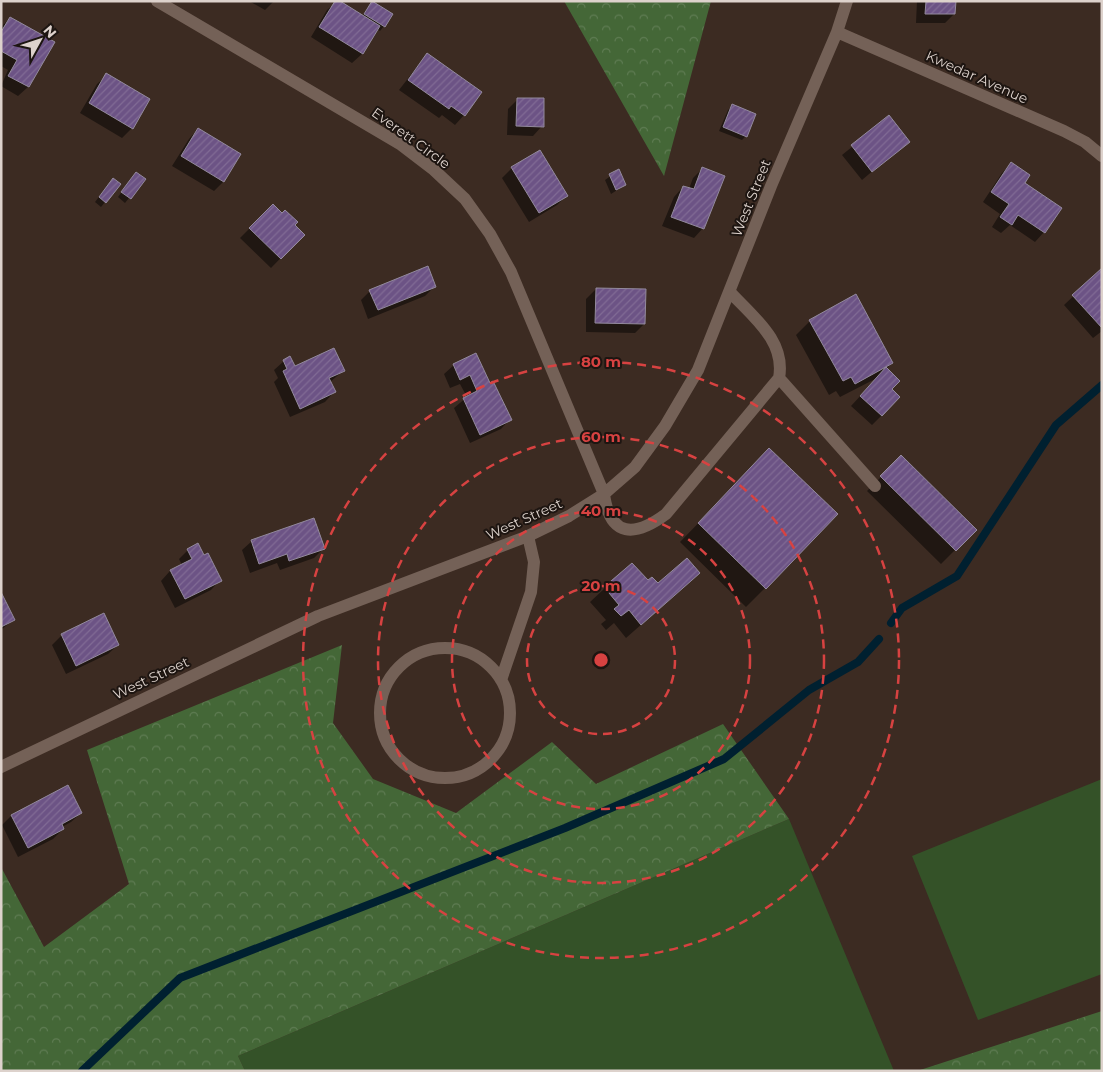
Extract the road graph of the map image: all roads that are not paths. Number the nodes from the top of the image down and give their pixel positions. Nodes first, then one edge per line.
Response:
1 (158, 1) edge
2 (847, 1) edge
3 (838, 32) junction
4 (1102, 156) edge
5 (730, 292) junction
6 (779, 378) junction
7 (875, 486) dead end
8 (604, 494) junction
9 (528, 536) junction
10 (501, 680) junction
11 (1, 768) edge

1 - 8 street, Everett Circle
2 - 3 street, West Street
3 - 4 street, Kwedar Avenue
3 - 5 street, West Street
5 - 6 street
5 - 8 street, West Street
6 - 7 street
6 - 8 street, Everett Circle
8 - 9 street, West Street
9 - 10 street
9 - 11 street, West Street
10 - 10 street

